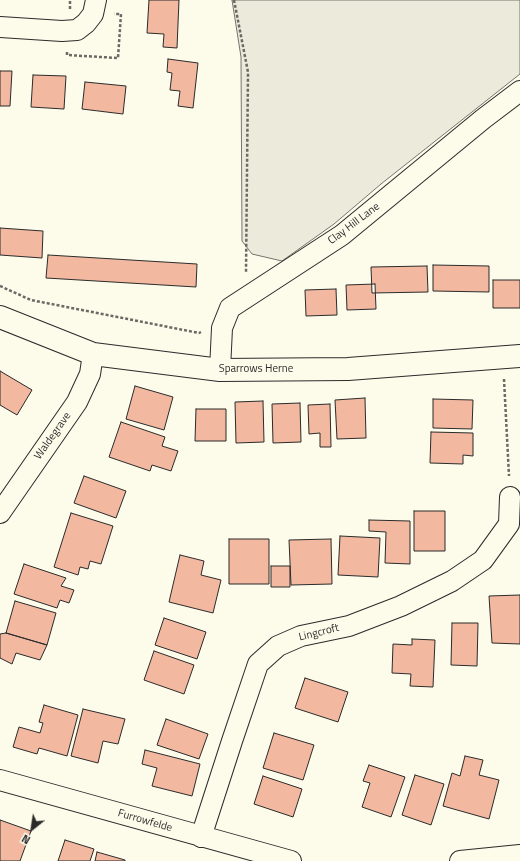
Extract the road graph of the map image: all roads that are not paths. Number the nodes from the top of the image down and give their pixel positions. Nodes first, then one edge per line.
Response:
1 (96, 0) edge
2 (0, 27) edge
3 (520, 91) edge
4 (0, 317) edge
5 (93, 354) junction
6 (511, 356) edge
7 (220, 370) junction
8 (513, 509) edge
9 (0, 514) edge
10 (0, 780) edge
11 (201, 837) junction
12 (520, 855) edge
13 (291, 861) edge
14 (460, 861) edge

1 - 2 street
3 - 7 street, Clay Hill Lane
4 - 5 street, Sparrows Herne
5 - 7 street, Sparrows Herne
5 - 9 street, Waldegrave
6 - 7 street, Sparrows Herne
8 - 11 street, Lingcroft
10 - 11 street, Furrowfelde
11 - 13 street, Furrowfelde
12 - 14 street

